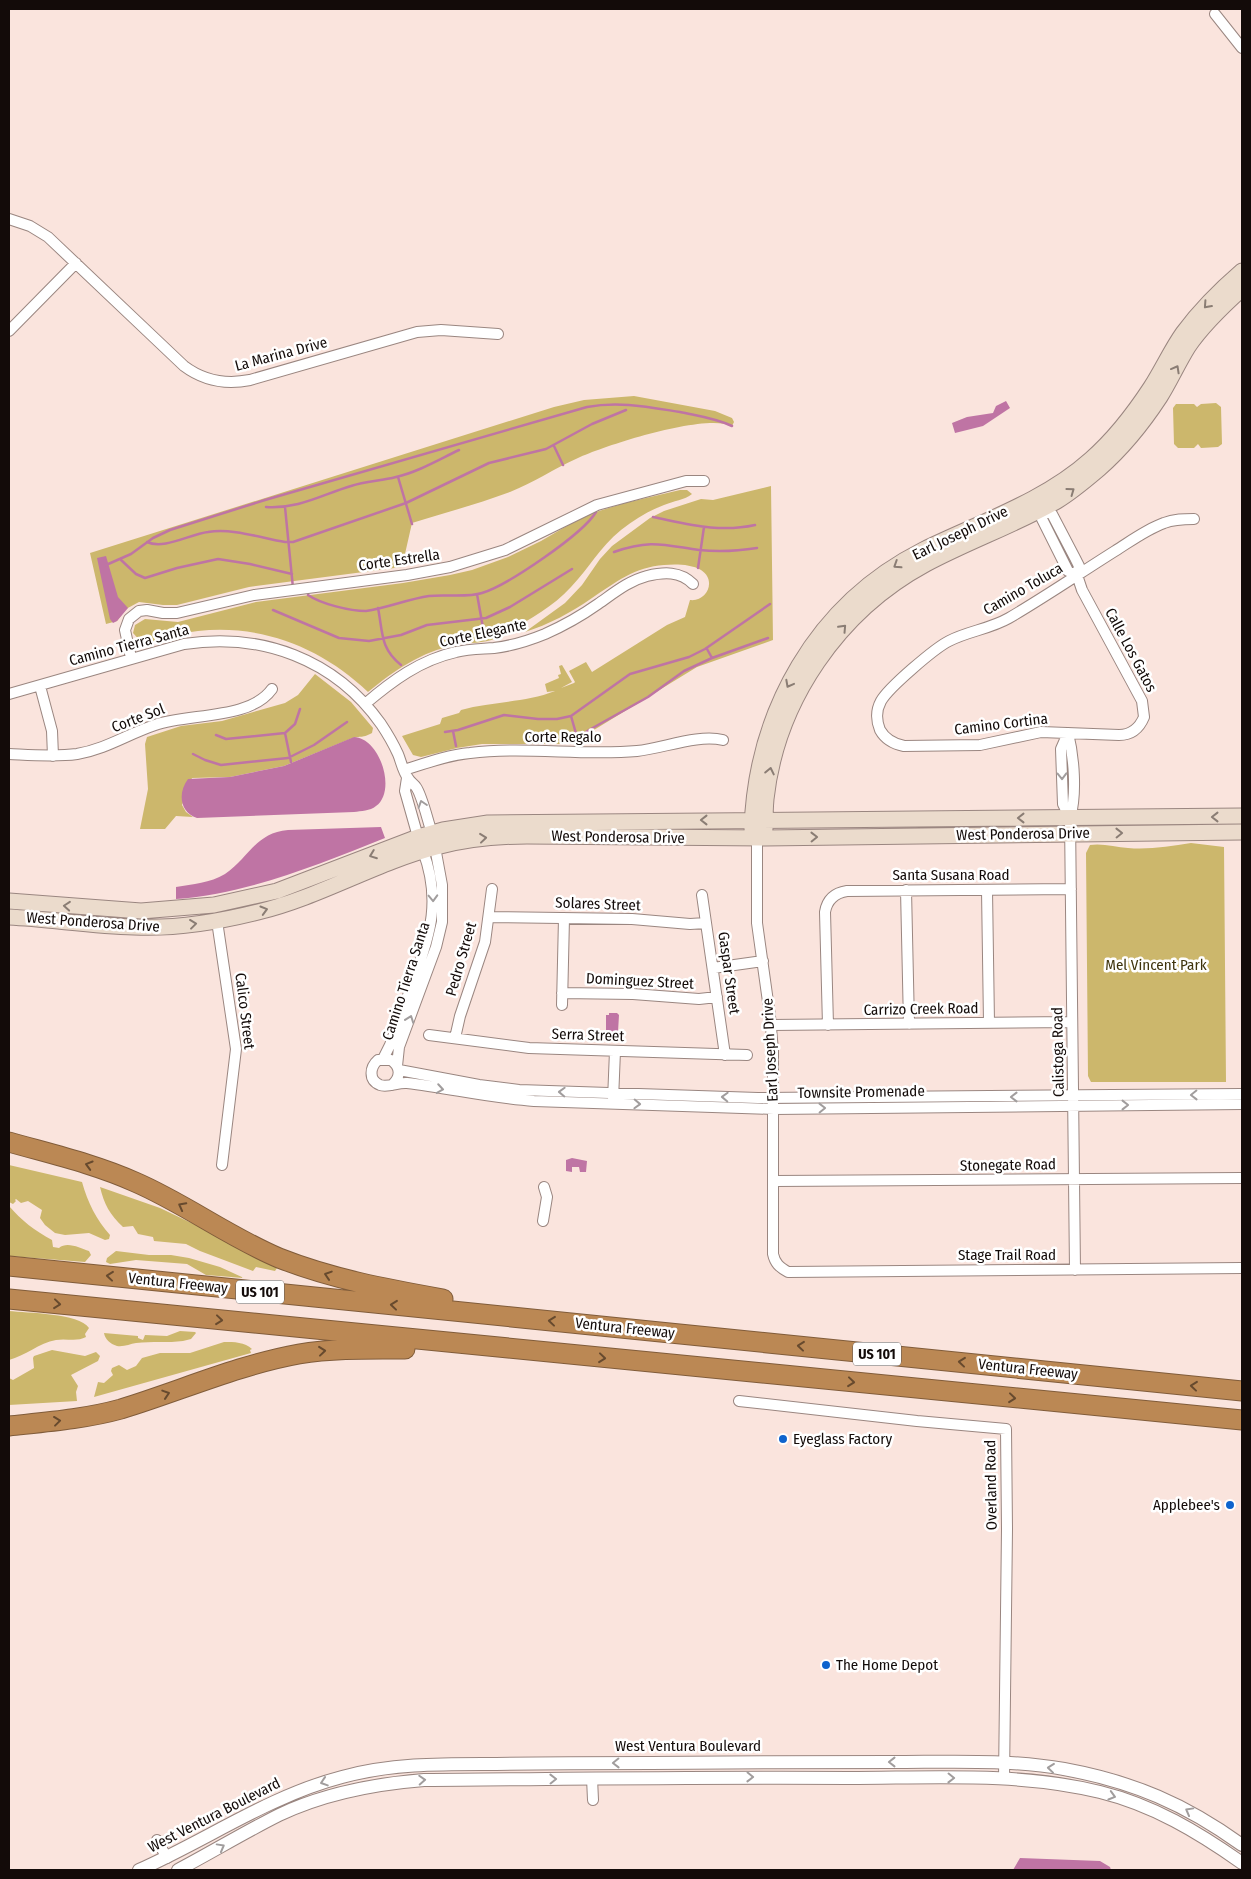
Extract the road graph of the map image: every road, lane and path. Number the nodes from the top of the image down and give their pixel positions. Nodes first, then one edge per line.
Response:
1 (1215, 14) dead end
2 (1242, 48) edge
3 (9, 219) edge
4 (76, 263) junction
5 (1242, 271) edge
6 (1242, 289) edge
7 (9, 331) edge
8 (498, 334) dead end
9 (704, 481) dead end
10 (1038, 503) junction
11 (1194, 519) dead end
12 (1077, 575) junction
13 (693, 584) dead end
14 (132, 658) junction
15 (40, 686) junction
16 (272, 689) dead end
17 (9, 694) edge
18 (364, 704) junction
19 (882, 733) joint
20 (1068, 733) junction
21 (723, 740) dead end
22 (9, 754) edge
23 (53, 756) junction
24 (406, 774) junction
25 (1242, 816) edge
26 (1070, 818) junction
27 (759, 820) junction
28 (1242, 832) edge
29 (1070, 833) junction
30 (758, 838) junction
31 (427, 842) junction
32 (492, 889) dead end
33 (1071, 889) junction
34 (906, 890) junction
35 (987, 890) junction
36 (702, 895) dead end
37 (9, 900) edge
38 (214, 906) junction
39 (9, 917) edge
40 (489, 917) junction
41 (564, 918) junction
42 (216, 921) junction
43 (706, 923) junction
44 (763, 961) junction
45 (713, 968) junction
46 (562, 993) junction
47 (717, 998) junction
48 (562, 1005) dead end
49 (1072, 1022) junction
50 (989, 1023) junction
51 (909, 1024) junction
52 (771, 1025) junction
53 (828, 1025) junction
54 (429, 1035) dead end
55 (455, 1038) junction
56 (615, 1051) junction
57 (726, 1055) junction
58 (747, 1055) dead end
59 (382, 1059) junction
60 (398, 1068) junction
61 (392, 1084) junction
62 (1242, 1094) edge
63 (773, 1098) junction
64 (614, 1099) junction
65 (1074, 1100) junction
66 (1242, 1104) edge
67 (774, 1109) junction
68 (9, 1142) edge
69 (222, 1165) dead end
70 (1242, 1178) edge
71 (1074, 1179) junction
72 (774, 1181) junction
73 (544, 1187) dead end
74 (543, 1221) dead end
75 (775, 1262) joint
76 (9, 1266) edge
77 (1242, 1268) edge
78 (1075, 1270) junction
79 (9, 1299) edge
80 (512, 1317) junction
81 (501, 1348) junction
82 (1242, 1391) edge
83 (739, 1400) dead end
84 (1219, 1418) junction
85 (1242, 1420) edge
86 (1242, 1425) edge
87 (9, 1426) edge
88 (731, 1762) junction
89 (1006, 1763) junction
90 (731, 1777) junction
91 (592, 1778) junction
92 (1004, 1779) junction
93 (593, 1800) dead end
94 (157, 1840) dead end
95 (1242, 1844) edge
96 (163, 1863) edge
97 (1242, 1863) edge
98 (139, 1870) edge
99 (178, 1870) edge

1 - 2 street
3 - 4 street, La Marina Drive
4 - 7 street
4 - 8 street, La Marina Drive
5 -> 10 main road, Earl Joseph Drive
10 -> 6 main road, Earl Joseph Drive
9 - 14 street, Corte Estrella
10 - 12 street, Calle Los Gatos
10 - 27 main road, Earl Joseph Drive
11 - 12 street, Camino Toluca
12 - 19 street, Camino Toluca
12 - 20 street, Calle Los Gatos
13 - 18 street, Corte Elegante
14 - 15 street, Camino Tierra Santa
14 - 18 street, Camino Tierra Santa
15 - 17 street, Camino Tierra Santa
15 - 23 street
16 - 23 street, Corte Sol
18 - 24 street, Camino Tierra Santa
19 - 20 street, Camino Cortina
20 - 26 street
21 - 24 street, Corte Regalo
22 - 23 street, Corte Sol
24 - 31 street, Camino Tierra Santa
25 -> 26 main road, West Ponderosa Drive
26 -> 27 main road, West Ponderosa Drive
26 - 29 street
27 - 30 main road, Earl Joseph Drive
27 -> 31 main road, West Ponderosa Drive
29 -> 28 main road, West Ponderosa Drive
30 -> 29 main road, West Ponderosa Drive
29 - 33 street, Calistoga Road
31 -> 30 main road, West Ponderosa Drive
30 - 44 street, Earl Joseph Drive
31 -> 38 main road, West Ponderosa Drive
42 -> 31 main road, West Ponderosa Drive
31 -> 59 street, Camino Tierra Santa
60 -> 31 street, Camino Tierra Santa
32 - 40 street, Pedro Street
33 - 35 street, Santa Susana Road
33 - 49 street, Calistoga Road
34 - 35 street, Santa Susana Road
34 - 51 street
34 - 53 street, Santa Susana Road
35 - 50 street
36 - 43 street, Gaspar Street
38 -> 37 main road, West Ponderosa Drive
38 - 42 main road
39 -> 42 main road, West Ponderosa Drive
40 - 41 street, Solares Street
40 - 55 street, Pedro Street
41 - 43 street, Solares Street
41 - 46 street
42 - 69 street, Calico Street
43 - 45 street, Gaspar Street
44 - 45 street
44 - 52 street, Earl Joseph Drive
45 - 47 street, Gaspar Street
46 - 47 street, Dominguez Street
46 - 48 street
47 - 57 street, Gaspar Street
49 - 50 street, Carrizo Creek Road
49 - 65 street, Calistoga Road
50 - 51 street, Carrizo Creek Road
51 - 53 street, Carrizo Creek Road
52 - 53 street, Carrizo Creek Road
52 - 63 street, Earl Joseph Drive
54 - 55 street, Serra Street
55 - 56 street, Serra Street
56 - 57 street, Serra Street
56 - 64 street
57 - 58 street, Serra Street
59 - 60 street
59 - 61 street
60 - 61 street
64 -> 60 street, Townsite Promenade
61 -> 64 street, Townsite Promenade
62 -> 65 street, Townsite Promenade
63 -> 64 street, Townsite Promenade
65 -> 63 street, Townsite Promenade
63 - 67 street, Earl Joseph Drive
64 -> 67 street, Townsite Promenade
65 -> 66 street, Townsite Promenade
67 -> 65 street, Townsite Promenade
65 - 71 street, Calistoga Road
67 - 72 street, Earl Joseph Drive
80 -> 68 highway
70 - 71 street, Stonegate Road
71 - 72 street, Stonegate Road
71 - 78 street, Calistoga Road
72 - 75 street, Earl Joseph Drive
73 - 74 street
75 - 78 street, Stage Trail Road
80 -> 76 highway, Ventura Freeway / US 101
77 - 78 street, Stage Trail Road
79 -> 81 highway, Ventura Freeway / US 101
82 -> 80 highway, Ventura Freeway / US 101
81 -> 84 highway, Ventura Freeway / US 101
87 -> 81 highway
83 - 89 street, Overland Road
84 - 85 highway, Ventura Freeway / US 101
84 - 86 highway
89 -> 88 street, West Ventura Boulevard
88 - 90 street
88 -> 96 street, West Ventura Boulevard
89 - 92 street, Overland Road
95 -> 89 street, West Ventura Boulevard
90 - 91 street, West Ventura Boulevard
90 -> 92 street, West Ventura Boulevard
91 - 93 street
99 -> 91 street, West Ventura Boulevard
92 -> 97 street, West Ventura Boulevard
94 - 96 street
96 - 98 street, West Ventura Boulevard

